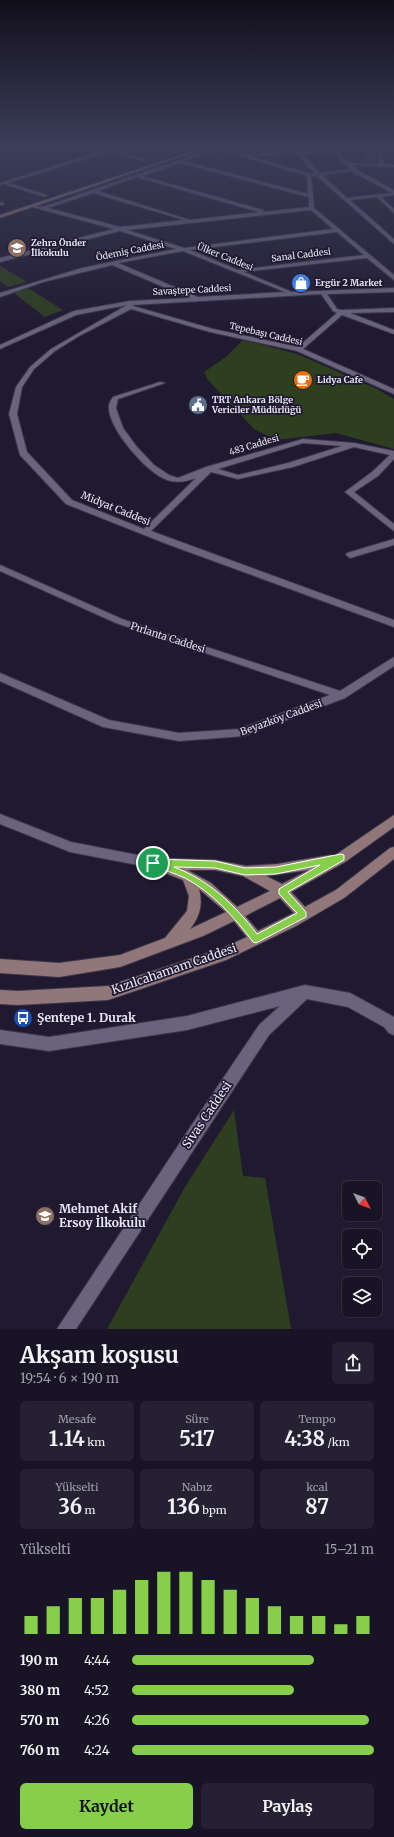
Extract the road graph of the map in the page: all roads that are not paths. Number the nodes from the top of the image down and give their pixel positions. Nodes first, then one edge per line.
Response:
1 (34, 206) joint
2 (52, 206) edge
3 (143, 206) edge
4 (242, 206) edge
5 (355, 206) edge
6 (312, 208) joint
7 (44, 209) junction
8 (267, 213) junction
9 (0, 217) edge
10 (192, 221) junction
11 (120, 229) junction
12 (338, 230) junction
13 (394, 242) edge
14 (184, 250) junction
15 (368, 256) junction
16 (0, 260) edge
17 (112, 263) junction
18 (236, 271) junction
19 (394, 278) edge
20 (394, 290) edge
21 (323, 292) junction
22 (293, 294) junction
23 (0, 295) edge
24 (197, 299) junction
25 (130, 305) junction
26 (393, 310) edge
27 (341, 312) junction
28 (394, 332) edge
29 (0, 347) edge
30 (299, 349) junction
31 (162, 384) dead end
32 (394, 392) edge
33 (354, 445) junction
34 (394, 454) edge
35 (209, 469) junction
36 (394, 528) edge
37 (145, 532) junction
38 (394, 542) edge
39 (350, 555) dead end
40 (0, 568) edge
41 (394, 624) edge
42 (394, 661) edge
43 (0, 677) edge
44 (341, 695) junction
45 (0, 819) edge
46 (394, 820) edge
47 (394, 852) edge
48 (341, 858) junction
49 (153, 863) junction
50 (245, 871) junction
51 (188, 876) junction
52 (282, 891) junction
53 (236, 914) junction
54 (304, 914) junction
55 (256, 939) junction
56 (167, 943) junction
57 (0, 966) edge
58 (305, 992) junction
59 (0, 997) edge
60 (394, 1028) edge
61 (0, 1037) edge
62 (66, 1329) edge

1 - 7 street, Ülker Caddesi
1 - 9 main road
2 - 7 street
3 - 10 street
4 - 8 street
5 - 13 street
6 - 8 street
6 - 12 street
7 - 11 street, Ülker Caddesi
8 - 10 street
10 - 11 street
11 - 14 street, Ülker Caddesi
11 - 16 street
12 - 14 street, Ödemiş Caddesi
12 - 15 street
14 - 17 street, Ödemiş Caddesi
14 - 18 street, Ülker Caddesi
15 - 18 street, Sanal Caddesi
15 - 19 street
17 - 23 street, Ödemiş Caddesi
17 - 24 street
18 - 22 street, Ülker Caddesi
20 - 21 street, Savaştepe Caddesi
21 - 22 street, Savaştepe Caddesi
21 - 27 street
22 - 24 street, Savaştepe Caddesi
24 - 25 street, Savaştepe Caddesi
25 - 29 street, Savaştepe Caddesi
25 - 30 street, Tepebaşı Caddesi
25 - 37 street, Midyat Caddesi
26 - 27 street
27 - 28 street
27 - 30 street
30 - 32 street, Tepebaşı Caddesi
31 - 35 street
33 - 34 street, 483 Caddesi
33 - 35 street, 483 Caddesi
33 - 35 street
34 - 36 street
35 - 37 street, 483 Caddesi
37 - 41 street, Midyat Caddesi
38 - 39 street
40 - 44 street, Pırlanta Caddesi
42 - 44 street, Beyazköy Caddesi
43 - 44 street, Beyazköy Caddesi
45 - 49 street
46 - 48 main road
47 - 54 main road, Kızılcahamam Caddesi
48 - 50 main road
48 - 52 main road
49 - 50 main road
49 - 51 main road
50 - 52 main road
51 - 53 main road
51 - 56 main road
52 - 53 main road
52 - 54 main road
53 - 55 main road
53 - 56 main road
54 - 55 main road, Kızılcahamam Caddesi
55 - 59 main road, Kızılcahamam Caddesi
56 - 57 main road
58 - 60 street
58 - 61 street
58 - 62 street, Sivas Caddesi

